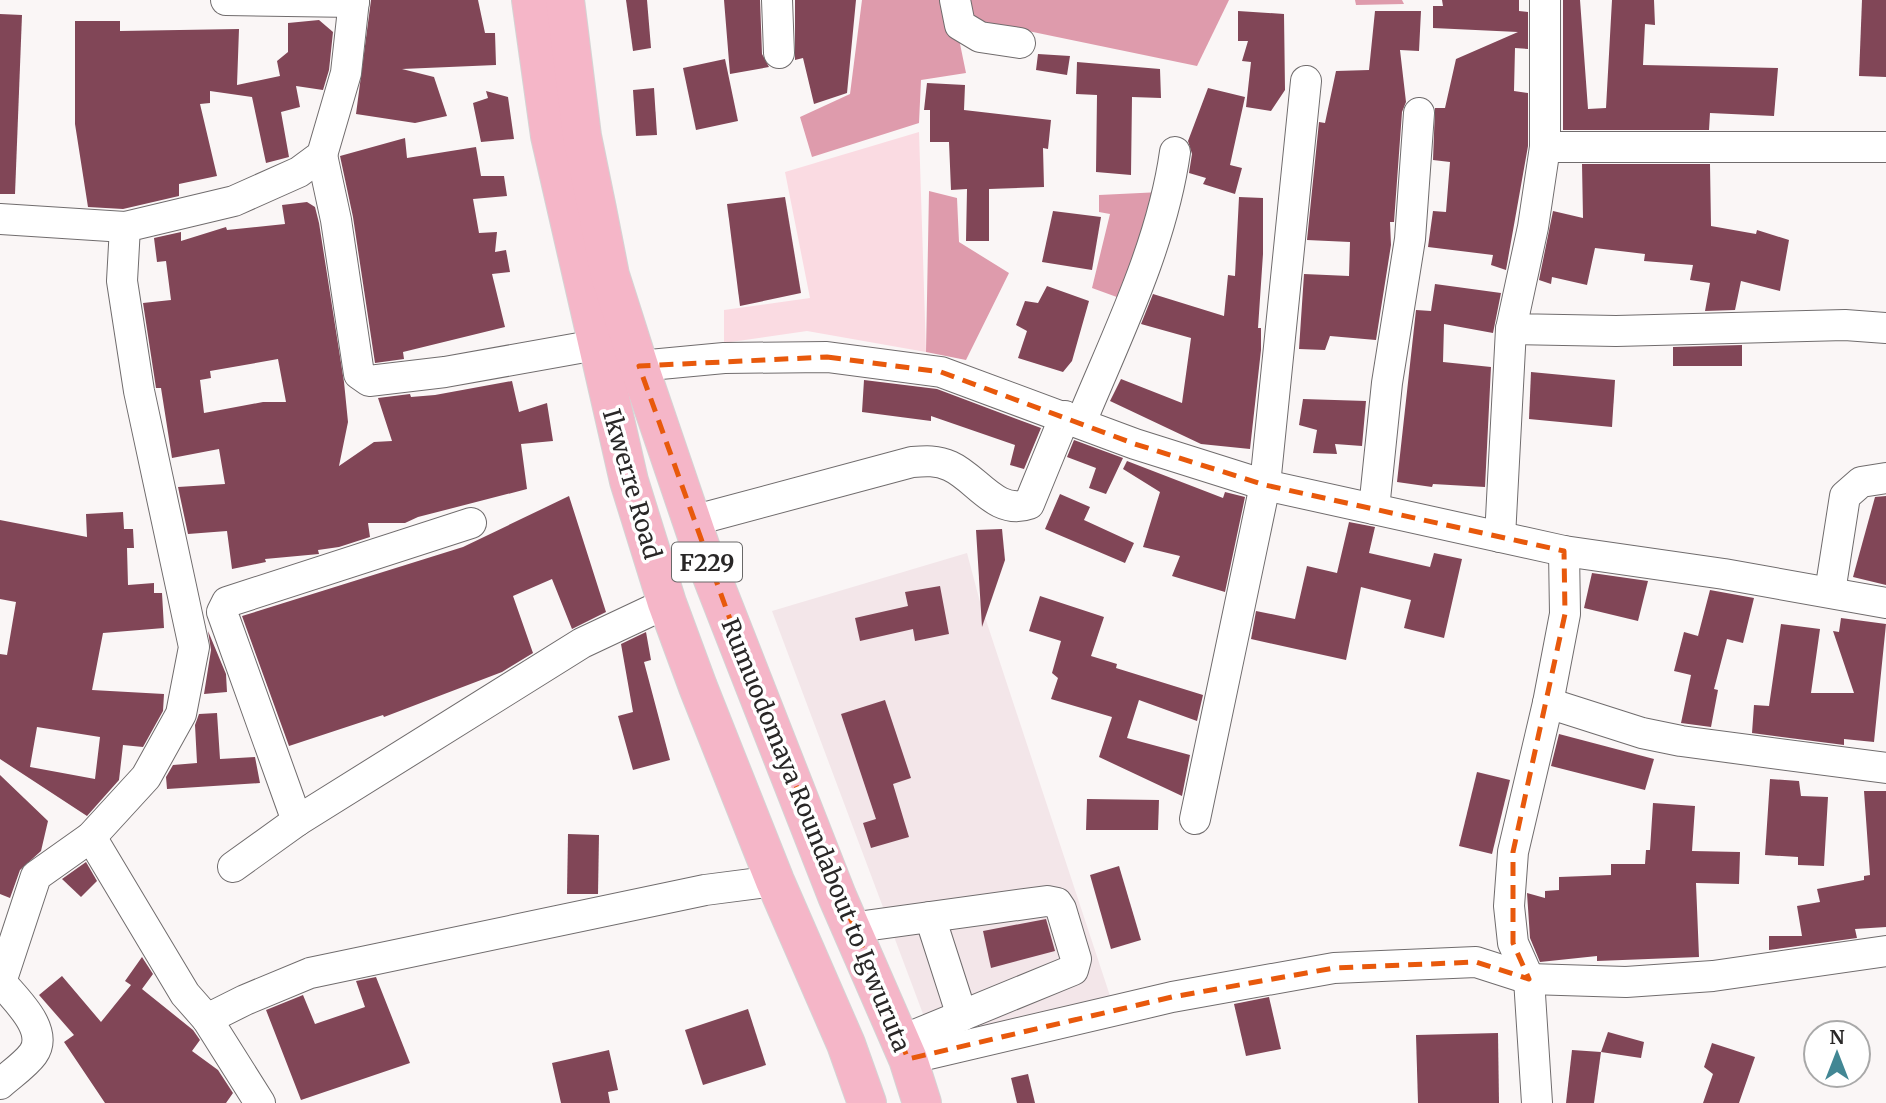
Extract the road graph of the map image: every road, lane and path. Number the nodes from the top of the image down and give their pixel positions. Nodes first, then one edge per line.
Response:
1 (226, 0) edge
2 (531, 0) edge
3 (565, 0) edge
4 (777, 0) edge
5 (955, 0) edge
6 (1545, 0) edge
7 (354, 1) edge
8 (1020, 43) dead end
9 (779, 53) dead end
10 (1306, 81) dead end
11 (1419, 113) dead end
12 (1545, 147) junction
13 (1886, 147) edge
14 (1175, 152) dead end
15 (322, 155) junction
16 (0, 219) edge
17 (125, 228) junction
18 (1886, 328) edge
19 (1511, 329) junction
20 (596, 345) junction
21 (639, 366) junction
22 (1073, 419) junction
23 (1886, 478) edge
24 (1265, 485) junction
25 (1374, 509) junction
26 (692, 520) junction
27 (471, 523) dead end
28 (1500, 537) junction
29 (1564, 551) junction
30 (1830, 592) junction
31 (667, 603) junction
32 (1886, 603) edge
33 (745, 661) junction
34 (698, 687) junction
35 (1548, 703) junction
36 (1886, 768) edge
37 (1195, 819) dead end
38 (297, 821) junction
39 (91, 837) junction
40 (233, 867) dead end
41 (775, 881) junction
42 (930, 917) junction
43 (850, 928) junction
44 (1886, 951) edge
45 (1529, 979) junction
46 (1, 982) edge
47 (962, 1016) junction
48 (207, 1019) junction
49 (904, 1050) junction
50 (0, 1084) edge
51 (260, 1103) edge
52 (867, 1103) edge
53 (922, 1103) edge
54 (1537, 1103) edge

1 - 7 street
2 - 20 main road, Ikwerre Road / F229
3 - 21 main road, Rumuodomaya Roundabout to Igwuruta / F229
4 - 9 street
5 - 8 street
6 - 12 street
7 - 15 street
10 - 24 street
11 - 25 street
12 - 13 street
12 - 19 street
14 - 22 street
15 - 17 street
15 - 20 street
16 - 17 street
17 - 39 street
18 - 19 street
19 - 28 street
20 - 31 main road, Ikwerre Road / F229
21 - 22 street
21 - 26 main road, Rumuodomaya Roundabout to Igwuruta / F229
22 - 24 street
22 - 26 street
23 - 30 street
24 - 25 street
24 - 37 street
25 - 28 street
26 - 33 main road, Rumuodomaya Roundabout to Igwuruta / F229
27 - 38 street
28 - 29 street
29 - 30 street
29 - 35 street
30 - 32 street
31 - 34 main road, Ikwerre Road / F229
31 - 38 street
33 - 34 main road
33 - 43 main road, Rumuodomaya Roundabout to Igwuruta / F229
34 - 41 main road, Ikwerre Road / F229
35 - 36 street
35 - 45 street
38 - 40 street
39 - 46 street
39 - 48 street
41 - 48 street
41 - 52 main road, Ikwerre Road / F229
42 - 43 street
42 - 47 street
42 - 47 street
43 - 49 main road, Rumuodomaya Roundabout to Igwuruta / F229
44 - 45 street
45 - 49 street
45 - 54 street
46 - 50 street
47 - 49 street
48 - 51 street
49 - 53 main road, Rumuodomaya Roundabout to Igwuruta / F229

